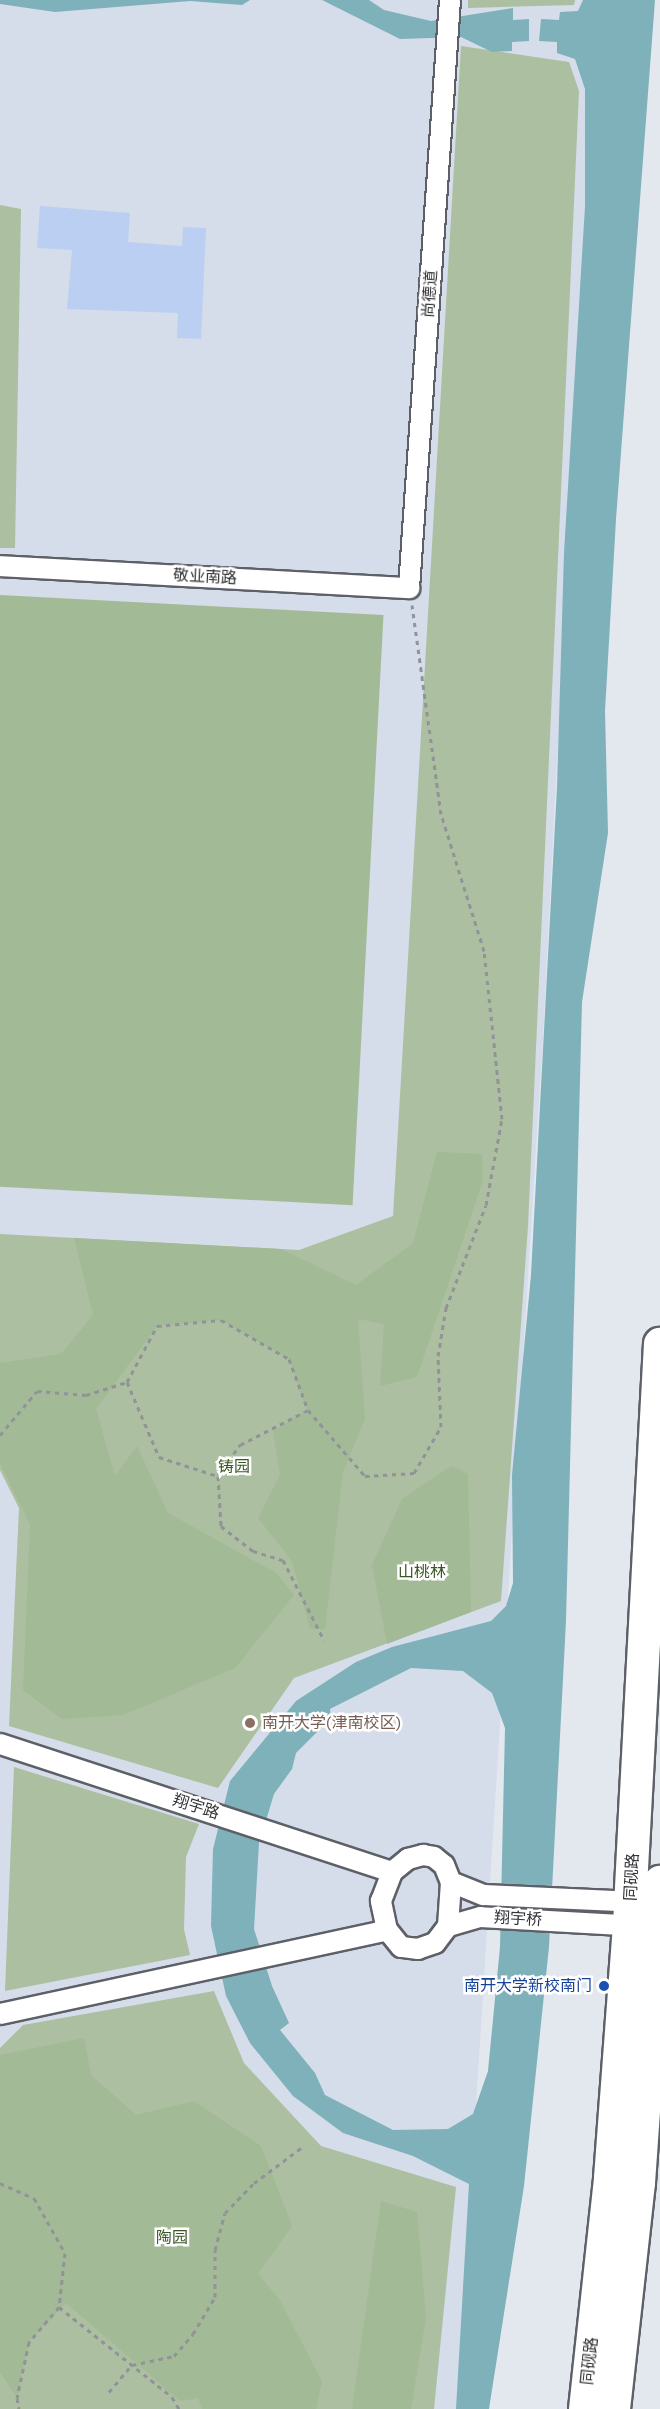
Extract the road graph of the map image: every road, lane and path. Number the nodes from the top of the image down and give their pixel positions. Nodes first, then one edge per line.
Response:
1 (449, 6) edge
2 (0, 566) edge
3 (409, 588) junction
4 (660, 1344) edge
5 (127, 1382) junction
6 (308, 1410) junction
7 (0, 1435) edge
8 (218, 1476) junction
9 (324, 1640) dead end
10 (0, 1744) edge
11 (392, 1872) junction
12 (451, 1882) junction
13 (647, 1908) edge
14 (448, 1926) junction
15 (387, 1930) junction
16 (0, 2014) edge
17 (301, 2148) dead end
18 (0, 2183) edge
19 (59, 2307) junction
20 (132, 2365) junction
21 (109, 2392) dead end
22 (19, 2409) edge
23 (179, 2409) edge
24 (585, 2409) edge
25 (614, 2409) edge

1 - 3 street, 尚德道
2 - 3 street, 敬业南路
3 - 6 path
4 - 13 main road, 同砚路
5 - 6 path
5 - 7 path
5 - 8 path
6 - 8 path
8 - 9 path
10 - 11 street, 翔宇路
11 - 12 street
11 - 15 street
12 - 13 street, 翔宇桥
12 - 14 street
13 - 14 street, 翔宇桥
13 - 24 main road, 同砚路
13 - 25 main road, 同砚路
14 - 15 street
15 - 16 street
17 - 20 path
18 - 19 path
19 - 20 path
19 - 22 path
20 - 21 path
20 - 23 path

